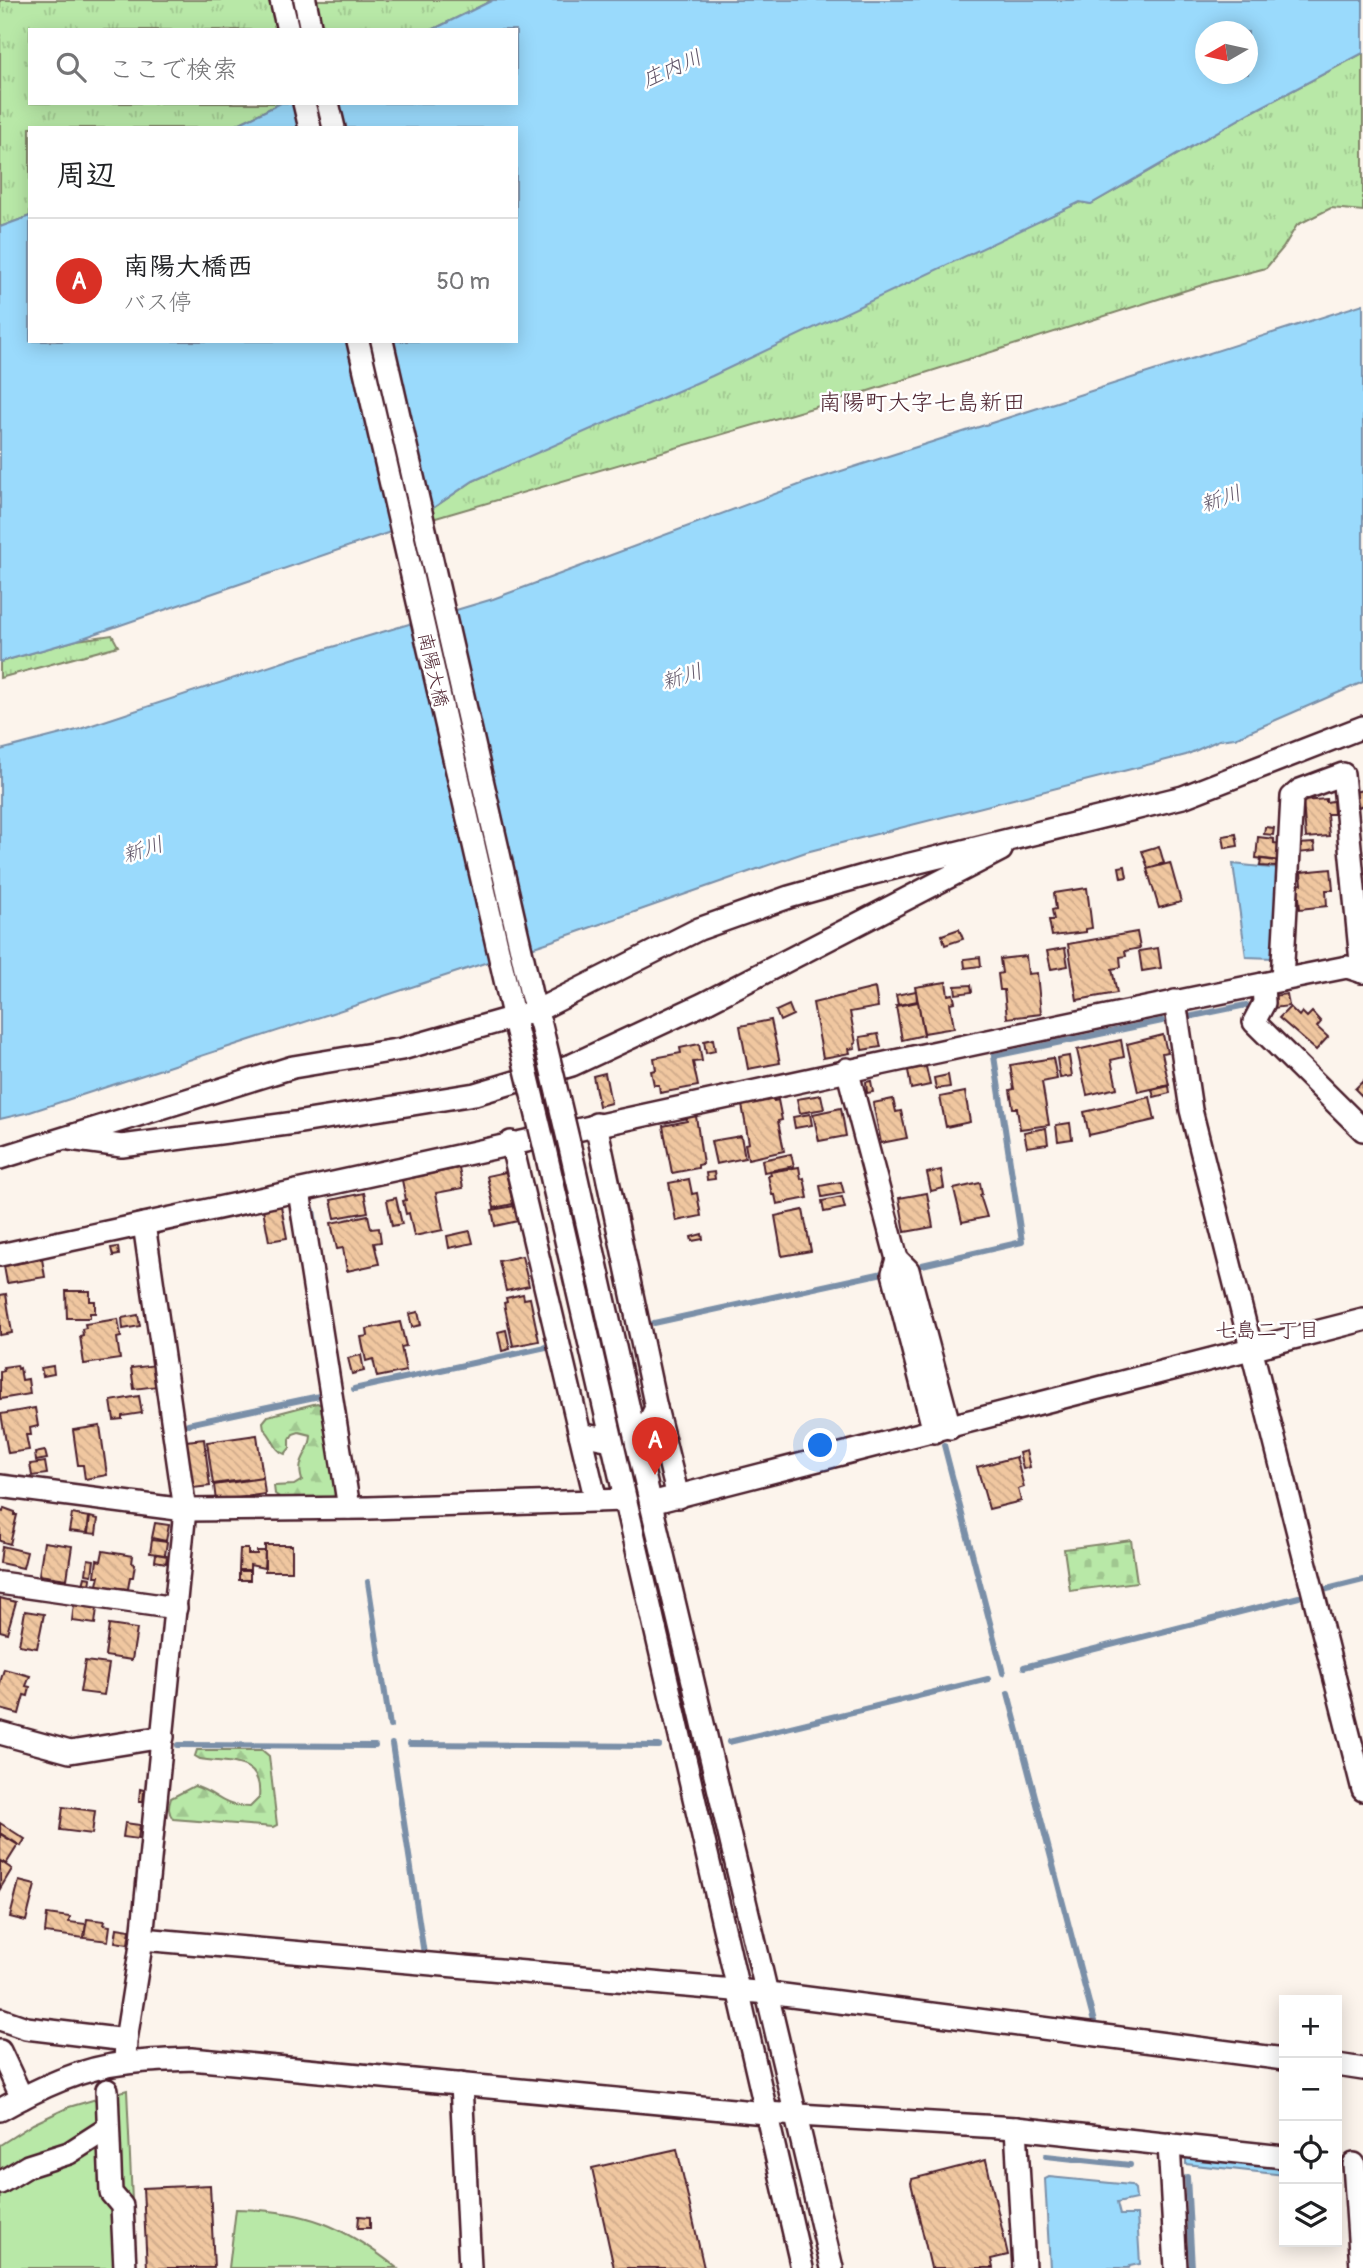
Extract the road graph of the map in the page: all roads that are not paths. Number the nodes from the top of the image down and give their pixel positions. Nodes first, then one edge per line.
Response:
1 (281, 0) edge
2 (305, 0) edge
3 (288, 28) edge
4 (312, 28) edge
5 (304, 105) edge
6 (328, 105) edge
7 (310, 126) edge
8 (334, 126) edge
9 (358, 343) edge
10 (382, 343) edge
11 (1363, 727) edge
12 (1030, 835) junction
13 (1363, 972) edge
14 (1272, 982) junction
15 (1175, 1001) junction
16 (536, 1010) junction
17 (513, 1016) junction
18 (847, 1069) junction
19 (596, 1124) junction
20 (1363, 1130) edge
21 (64, 1138) junction
22 (511, 1142) junction
23 (0, 1158) edge
24 (299, 1191) junction
25 (144, 1224) junction
26 (0, 1255) edge
27 (1363, 1320) edge
28 (1251, 1349) junction
29 (656, 1408) junction
30 (942, 1430) junction
31 (580, 1434) junction
32 (611, 1440) junction
33 (637, 1445) junction
34 (0, 1486) edge
35 (678, 1497) junction
36 (625, 1500) junction
37 (596, 1501) junction
38 (651, 1503) junction
39 (349, 1508) junction
40 (185, 1510) junction
41 (0, 1583) edge
42 (176, 1608) junction
43 (0, 1733) edge
44 (163, 1737) junction
45 (1363, 1790) edge
46 (142, 1939) junction
47 (738, 1992) junction
48 (768, 1993) junction
49 (0, 2019) edge
50 (126, 2040) junction
51 (0, 2051) edge
52 (1279, 2058) edge
53 (125, 2063) junction
54 (1342, 2066) edge
55 (1363, 2069) edge
56 (461, 2084) junction
57 (107, 2090) dead end
58 (22, 2098) junction
59 (0, 2110) edge
60 (765, 2113) junction
61 (797, 2115) junction
62 (108, 2128) junction
63 (1016, 2128) junction
64 (1169, 2144) junction
65 (1279, 2156) edge
66 (1351, 2164) edge
67 (0, 2183) edge
68 (125, 2268) edge
69 (470, 2268) edge
70 (802, 2268) edge
71 (832, 2268) edge
72 (1024, 2268) edge
73 (1175, 2268) edge
74 (1361, 2268) edge

1 - 3 street
2 - 4 street
5 - 7 street
6 - 8 street
9 - 17 street, 南陽大橋
10 - 16 street, 南陽大橋
11 - 12 street
12 - 16 street
12 - 21 street
13 - 14 street
13 - 14 street
14 - 15 street
14 - 20 street
15 - 18 street
15 - 28 street
16 - 17 street
16 - 33 street, 南陽大橋, bridge
17 - 21 street
17 - 32 street, 南陽大橋, bridge
18 - 19 street
18 - 30 street
19 - 22 street
19 - 29 street
21 - 23 street
22 - 24 street
22 - 31 street
24 - 25 street
24 - 39 street
25 - 26 street
25 - 40 street
27 - 28 street
28 - 30 street
28 - 45 street
29 - 33 street
29 - 35 street
30 - 35 street
31 - 32 street
31 - 37 street
32 - 36 street, 南陽大橋
33 - 38 street, 南陽大橋
34 - 40 street
35 - 38 street
36 - 37 street
36 - 47 street, 南陽大橋
37 - 39 street
38 - 48 street, 南陽大橋
39 - 40 street
40 - 42 street
41 - 42 street
42 - 44 street
43 - 44 street
44 - 46 street
46 - 47 street
46 - 50 street
47 - 48 street
47 - 60 street, 南陽大橋
48 - 52 street
48 - 61 street, 南陽大橋
49 - 50 street
50 - 53 street
51 - 58 street
53 - 56 street
53 - 58 street
54 - 55 street
56 - 60 street
56 - 69 street
57 - 62 street
58 - 59 street
60 - 61 street
60 - 70 street, 南陽大橋
61 - 63 street
61 - 71 street, 南陽大橋
62 - 67 street
62 - 68 street
63 - 64 street
63 - 72 street
64 - 65 street
64 - 73 street
66 - 74 street

